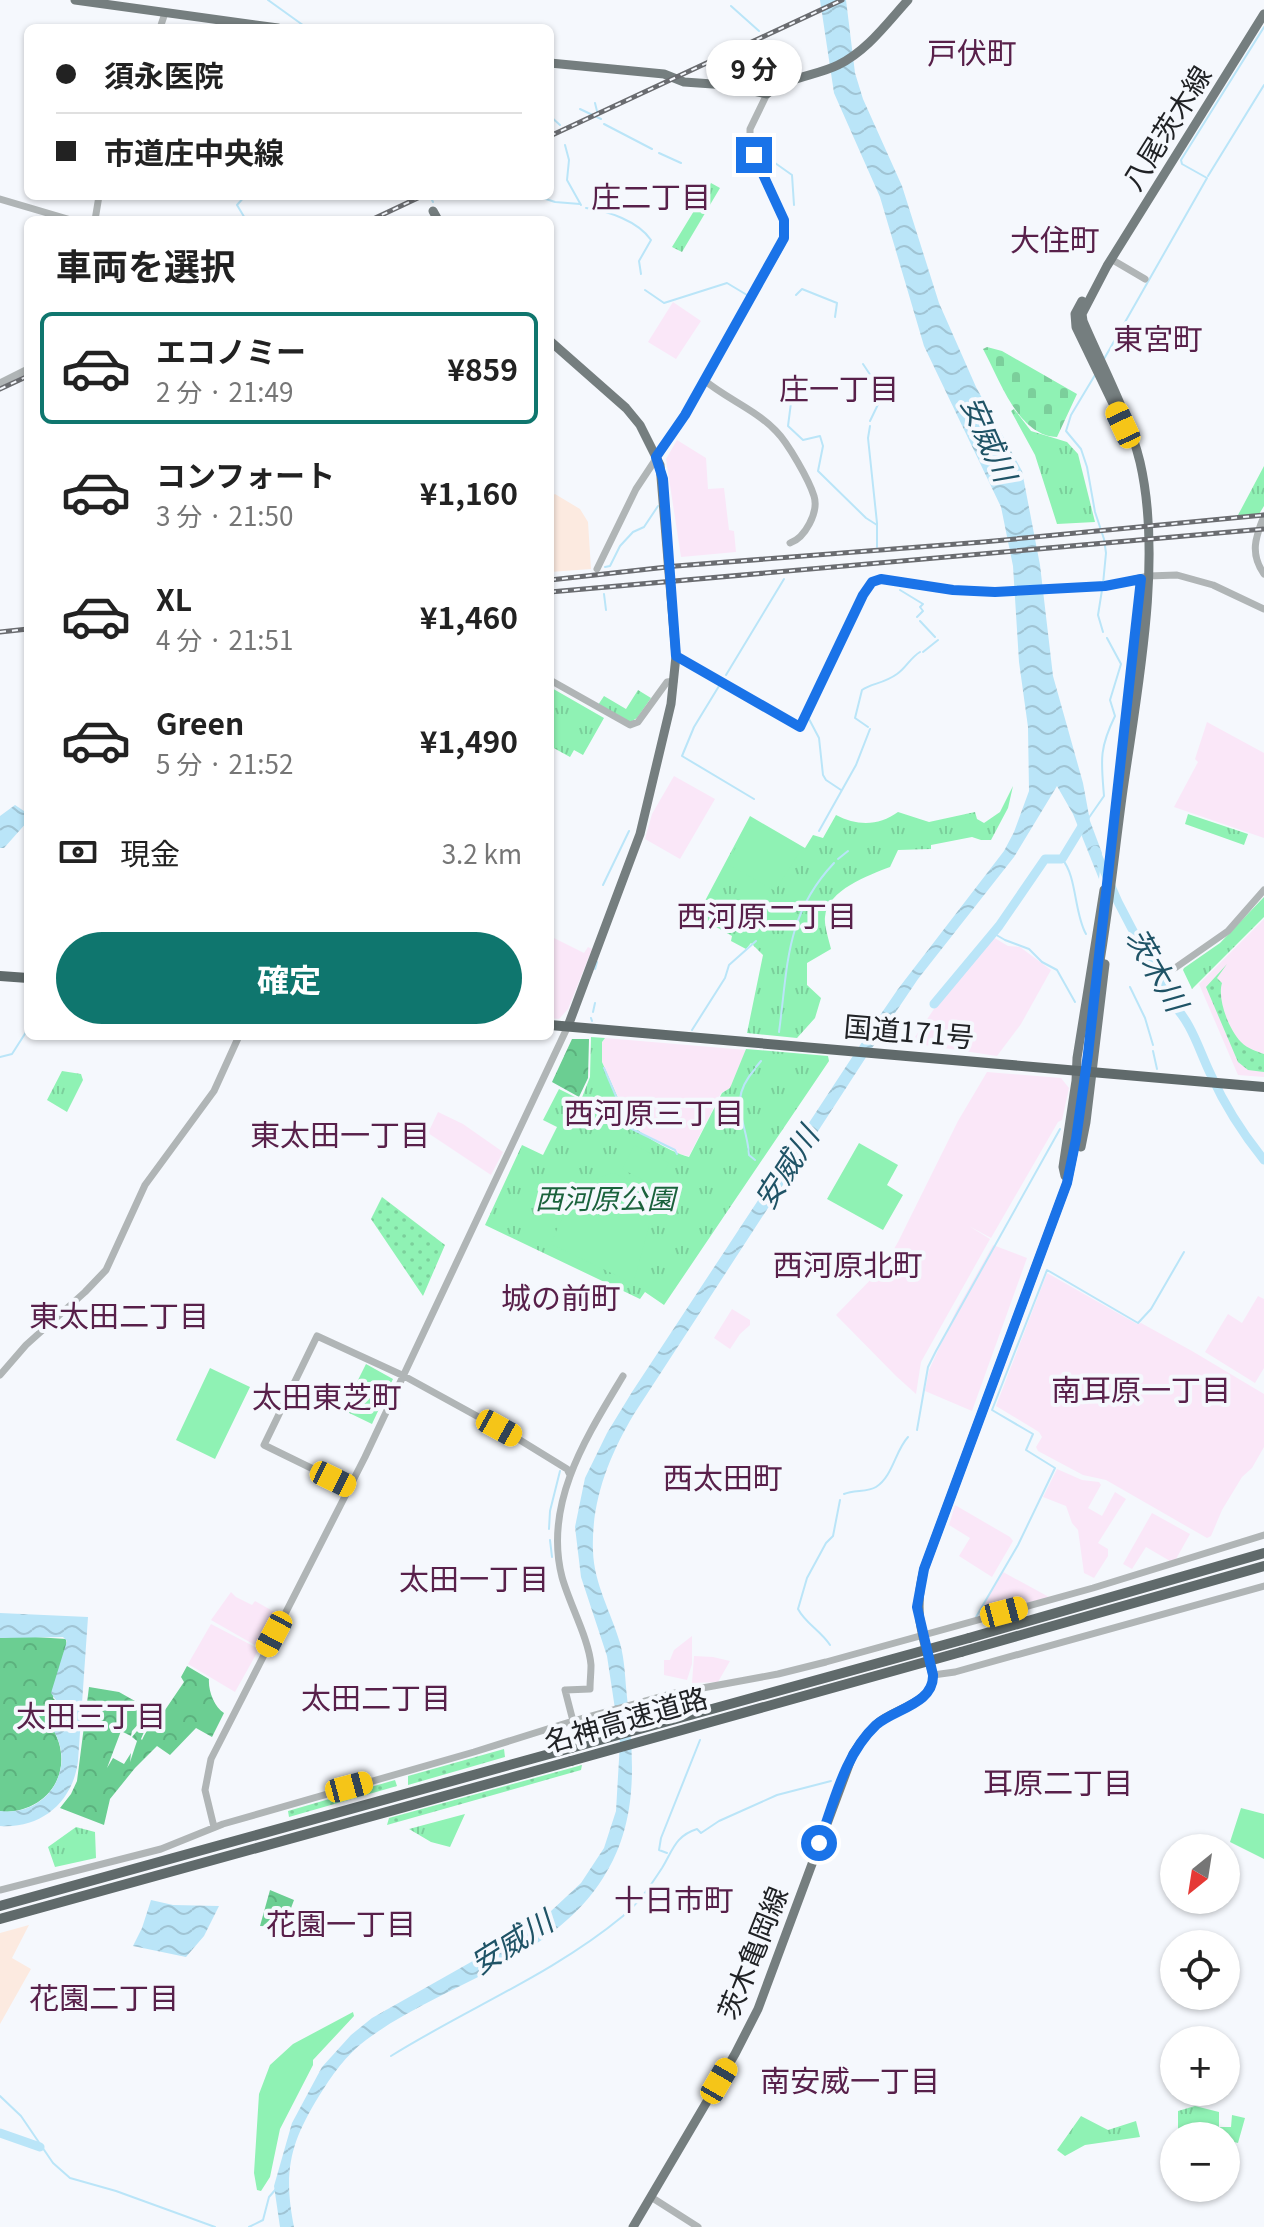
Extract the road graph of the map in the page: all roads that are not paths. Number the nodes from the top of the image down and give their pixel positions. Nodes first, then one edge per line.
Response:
1 (75, 0) edge
2 (908, 0) edge
3 (165, 13) junction
4 (1264, 14) edge
5 (161, 24) edge
6 (248, 24) edge
7 (554, 63) edge
8 (767, 94) junction
9 (0, 199) edge
10 (57, 216) edge
11 (1109, 262) junction
12 (1145, 279) dead end
13 (554, 345) edge
14 (24, 371) edge
15 (704, 380) junction
16 (0, 383) edge
17 (656, 457) junction
18 (1264, 516) edge
19 (790, 543) dead end
20 (597, 569) dead end
21 (1264, 574) edge
22 (1145, 577) junction
23 (1264, 609) edge
24 (676, 656) junction
25 (674, 681) junction
26 (554, 682) edge
27 (1264, 890) edge
28 (1101, 913) junction
29 (1107, 930) junction
30 (1175, 968) dead end
31 (0, 976) edge
32 (24, 978) edge
33 (1096, 984) junction
34 (554, 1025) edge
35 (568, 1026) junction
36 (237, 1040) edge
37 (1085, 1072) junction
38 (1264, 1087) edge
39 (1067, 1183) junction
40 (0, 1375) edge
41 (404, 1376) junction
42 (623, 1376) dead end
43 (570, 1475) junction
44 (350, 1487) junction
45 (1264, 1535) edge
46 (1264, 1553) edge
47 (1264, 1566) edge
48 (1264, 1586) edge
49 (923, 1634) junction
50 (933, 1675) junction
51 (577, 1720) junction
52 (214, 1827) junction
53 (0, 1890) edge
54 (0, 1906) edge
55 (0, 1919) edge
56 (651, 2197) junction
57 (633, 2227) edge
58 (698, 2227) edge

1 - 3 main road
2 - 8 main road
3 - 5 street
3 - 6 main road
4 - 11 main road, 八尾茨木線
7 - 8 main road
8 - 15 street
9 - 10 street
11 - 12 street
11 - 22 main road, 八尾茨木線
13 - 17 main road
14 - 16 street
15 - 17 street
15 - 19 street
17 - 20 street
17 - 24 main road
18 - 21 street
22 - 23 street
22 - 24 street
22 - 28 main road, 八尾茨木線
22 - 29 main road, 八尾茨木線
24 - 25 main road
25 - 26 street
25 - 35 main road
27 - 30 street
28 - 33 main road, 八尾茨木線
28 - 37 main road
29 - 33 main road, 八尾茨木線
29 - 37 main road
31 - 32 highway
33 - 37 main road, 八尾茨木線, bridge
34 - 35 highway, 国道171号
35 - 37 highway, 国道171号
35 - 41 street
36 - 40 street
37 - 38 highway, 国道171号
37 - 39 main road
37 - 39 main road
37 - 39 main road
39 - 49 main road
41 - 43 street
41 - 44 street
41 - 44 street
42 - 43 street
43 - 51 street
44 - 52 street
45 - 49 street
46 - 54 highway, 名神高速道路, bridge
47 - 55 highway, 名神高速道路, bridge
48 - 50 street
49 - 50 main road
49 - 51 street
50 - 56 main road, 茨木亀岡線
51 - 52 street
52 - 53 street
56 - 57 main road, 茨木亀岡線
56 - 58 street

